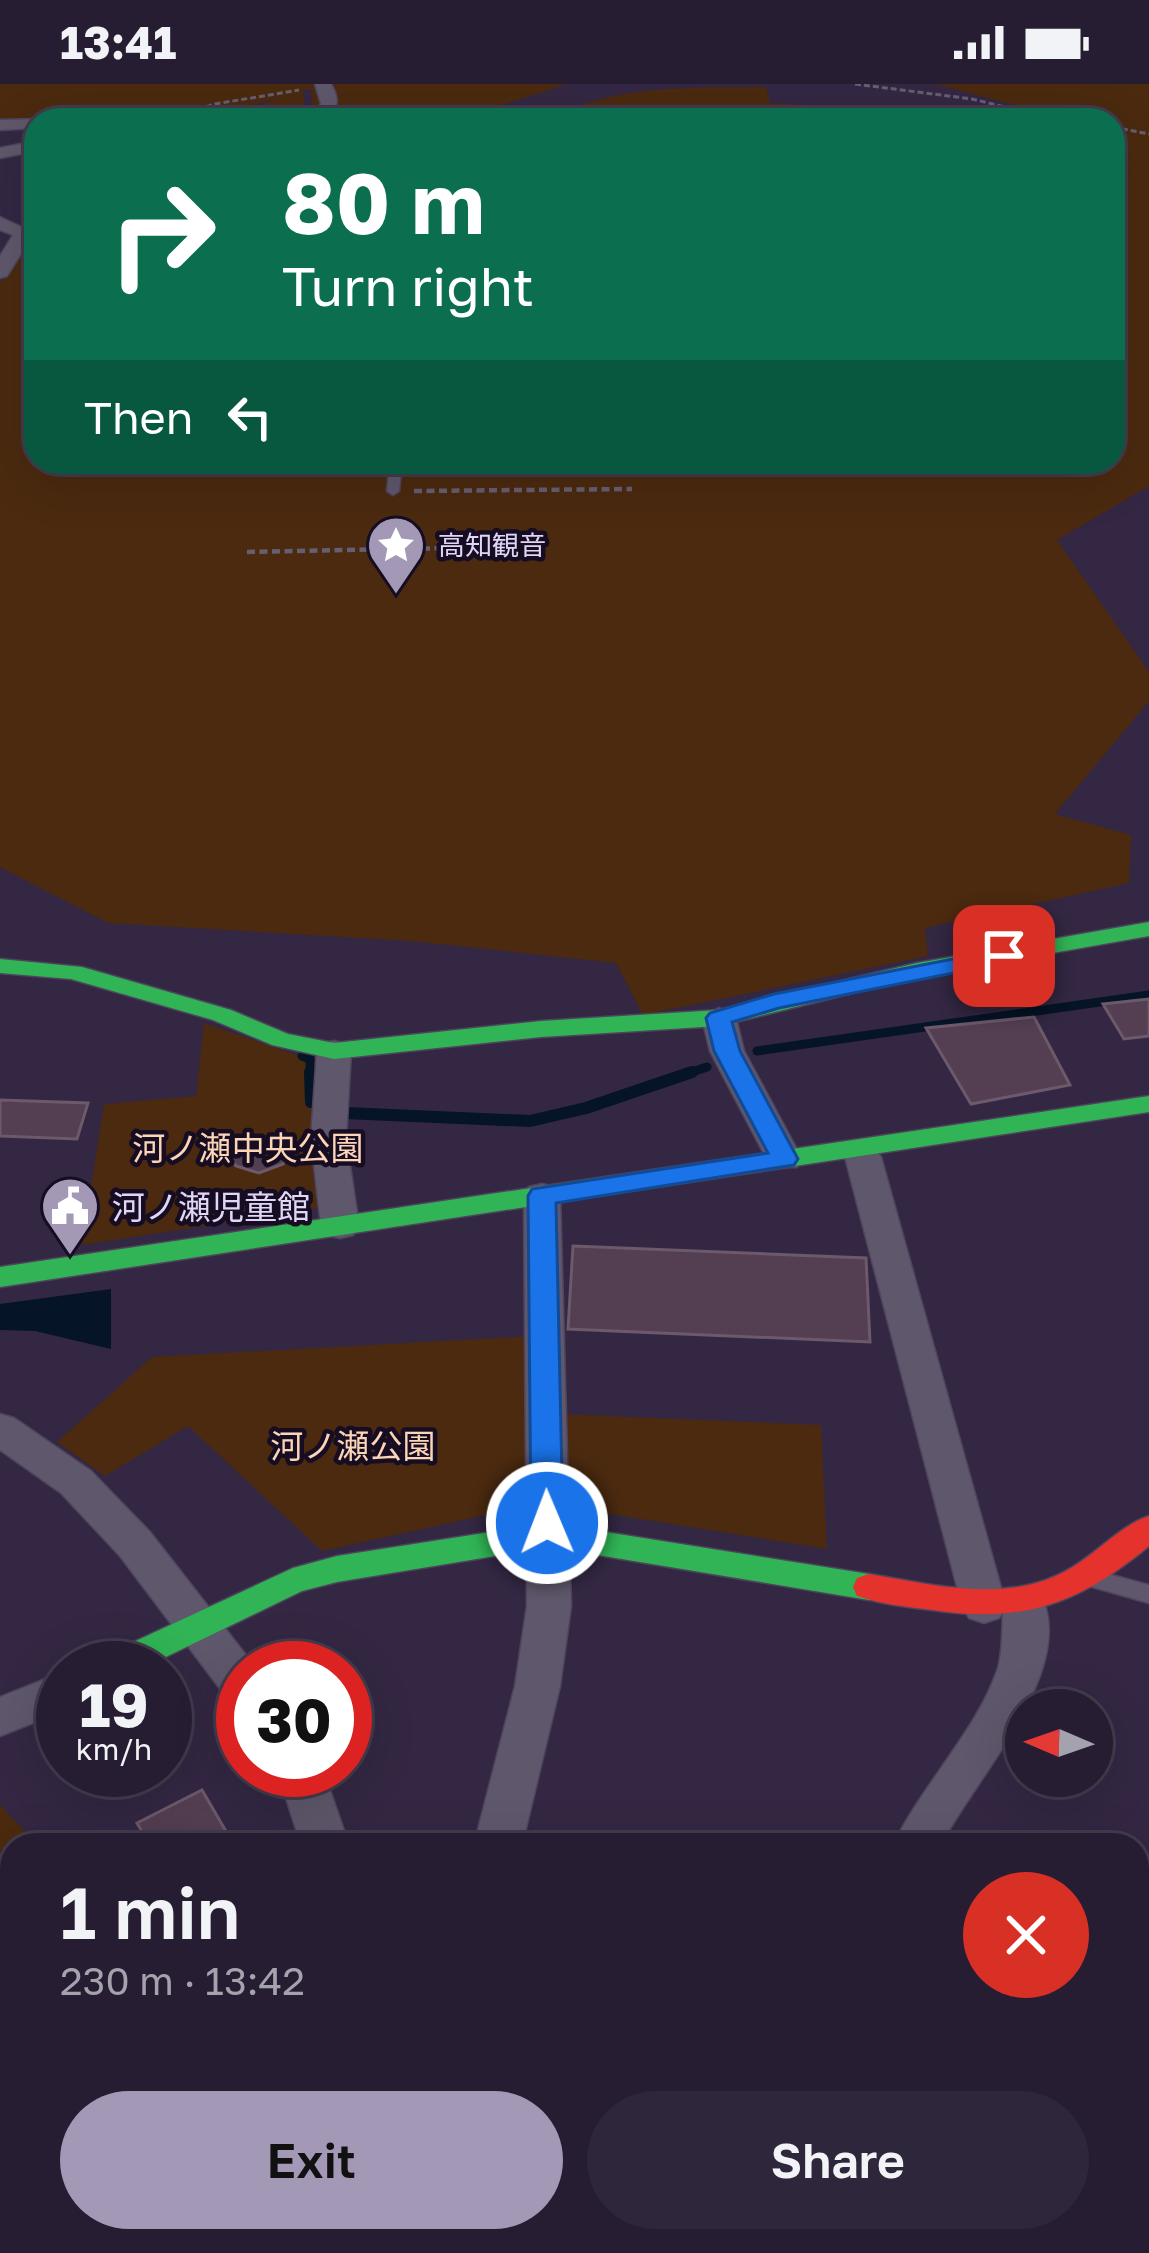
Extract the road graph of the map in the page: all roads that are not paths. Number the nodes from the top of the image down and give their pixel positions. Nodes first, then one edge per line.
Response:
1 (24, 235) edge
2 (0, 272) edge
3 (395, 474) edge
4 (393, 491) road end
5 (1149, 929) edge
6 (0, 967) edge
7 (719, 1018) junction
8 (334, 1051) junction
9 (1149, 1104) edge
10 (863, 1157) dead end
11 (784, 1159) junction
12 (542, 1196) junction
13 (340, 1226) junction
14 (0, 1277) edge
15 (0, 1429) edge
16 (1149, 1528) edge
17 (549, 1535) junction
18 (1092, 1579) junction
19 (1149, 1594) edge
20 (1005, 1605) junction
21 (198, 1627) junction
22 (168, 1641) edge
23 (216, 1650) edge
24 (36, 1702) edge
25 (0, 1717) edge
26 (309, 1797) edge
27 (322, 1833) edge
28 (500, 1833) edge
29 (922, 1833) edge

1 - 2 street
3 - 4 lane
5 - 7 street
6 - 8 street
7 - 8 street
7 - 11 street
8 - 13 street
9 - 11 street
10 - 20 street
11 - 12 street
12 - 13 street
12 - 17 street
13 - 14 street
15 - 21 street
16 - 18 street
17 - 20 street
17 - 21 street
17 - 28 street
18 - 19 lane
18 - 20 street
20 - 29 street
21 - 22 street
21 - 23 street
24 - 25 street
26 - 27 street

